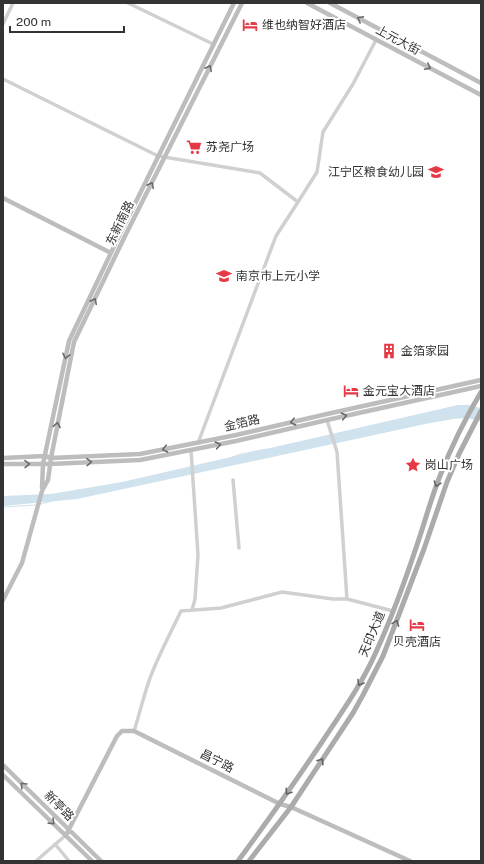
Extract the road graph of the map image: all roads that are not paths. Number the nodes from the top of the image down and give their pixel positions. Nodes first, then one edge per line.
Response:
1 (13, 3) edge
2 (128, 3) edge
3 (234, 3) edge
4 (242, 3) edge
5 (307, 3) edge
6 (330, 3) edge
7 (3, 24) edge
8 (376, 40) junction
9 (213, 44) junction
10 (3, 79) edge
11 (481, 84) edge
12 (481, 95) edge
13 (158, 156) junction
14 (164, 157) junction
15 (3, 198) edge
16 (298, 202) junction
17 (111, 253) junction
18 (481, 380) edge
19 (481, 386) edge
20 (481, 392) edge
21 (481, 411) edge
22 (327, 420) junction
23 (198, 442) junction
24 (191, 450) junction
25 (45, 456) junction
26 (3, 458) edge
27 (51, 458) junction
28 (3, 464) edge
29 (43, 464) junction
30 (50, 464) junction
31 (233, 480) dead end
32 (42, 490) junction
33 (239, 548) dead end
34 (347, 599) junction
35 (3, 600) edge
36 (192, 610) junction
37 (393, 611) junction
38 (134, 731) junction
39 (3, 765) edge
40 (3, 775) edge
41 (280, 804) junction
42 (291, 807) junction
43 (69, 830) junction
44 (66, 835) junction
45 (55, 844) junction
46 (36, 861) edge
47 (69, 861) edge
48 (92, 861) edge
49 (101, 861) edge
50 (238, 861) edge
51 (249, 861) edge
52 (410, 861) edge

1 - 7 street
2 - 9 street
3 - 9 main road, 东新南路
14 -> 4 main road, 东新南路
5 - 8 main road, 上元大街
11 -> 6 main road, 上元大街
8 -> 12 main road, 上元大街
8 - 16 street
9 - 13 main road, 东新南路
10 - 13 street
13 - 14 street
13 - 17 main road, 东新南路
14 - 16 street
27 -> 14 main road, 东新南路
15 - 17 main road
16 - 23 street
17 -> 25 main road, 东新南路
18 -> 23 main road, 金箔路
22 -> 19 main road, 金箔路
20 -> 37 main road, 天印大道
42 -> 21 main road, 天印大道
24 -> 22 main road, 金箔路
22 - 34 street
23 -> 27 main road, 金箔路
30 -> 24 main road, 金箔路
24 - 36 street
25 - 26 main road, 金箔路
25 - 27 main road, 金箔路
25 - 29 main road, 东新南路
27 - 30 main road, 东新南路
28 -> 29 main road, 金箔路
29 - 30 main road, 金箔路
29 - 32 main road, 东新南路
30 - 32 main road, 东新南路
31 - 33 street
32 - 35 main road
34 - 36 street
34 - 37 street
36 - 38 street
37 -> 41 main road, 天印大道
38 - 41 main road, 昌宁路
38 - 43 main road
43 -> 39 main road, 新亭路
40 -> 44 main road, 新亭路
41 - 42 main road, 昌宁路
41 - 50 main road, 天印大道
42 - 51 main road, 天印大道
42 - 52 main road, 昌宁路
43 - 44 main road
43 - 49 main road, 新亭路
44 - 45 street
44 - 48 main road, 新亭路
45 - 46 street
45 - 47 street

